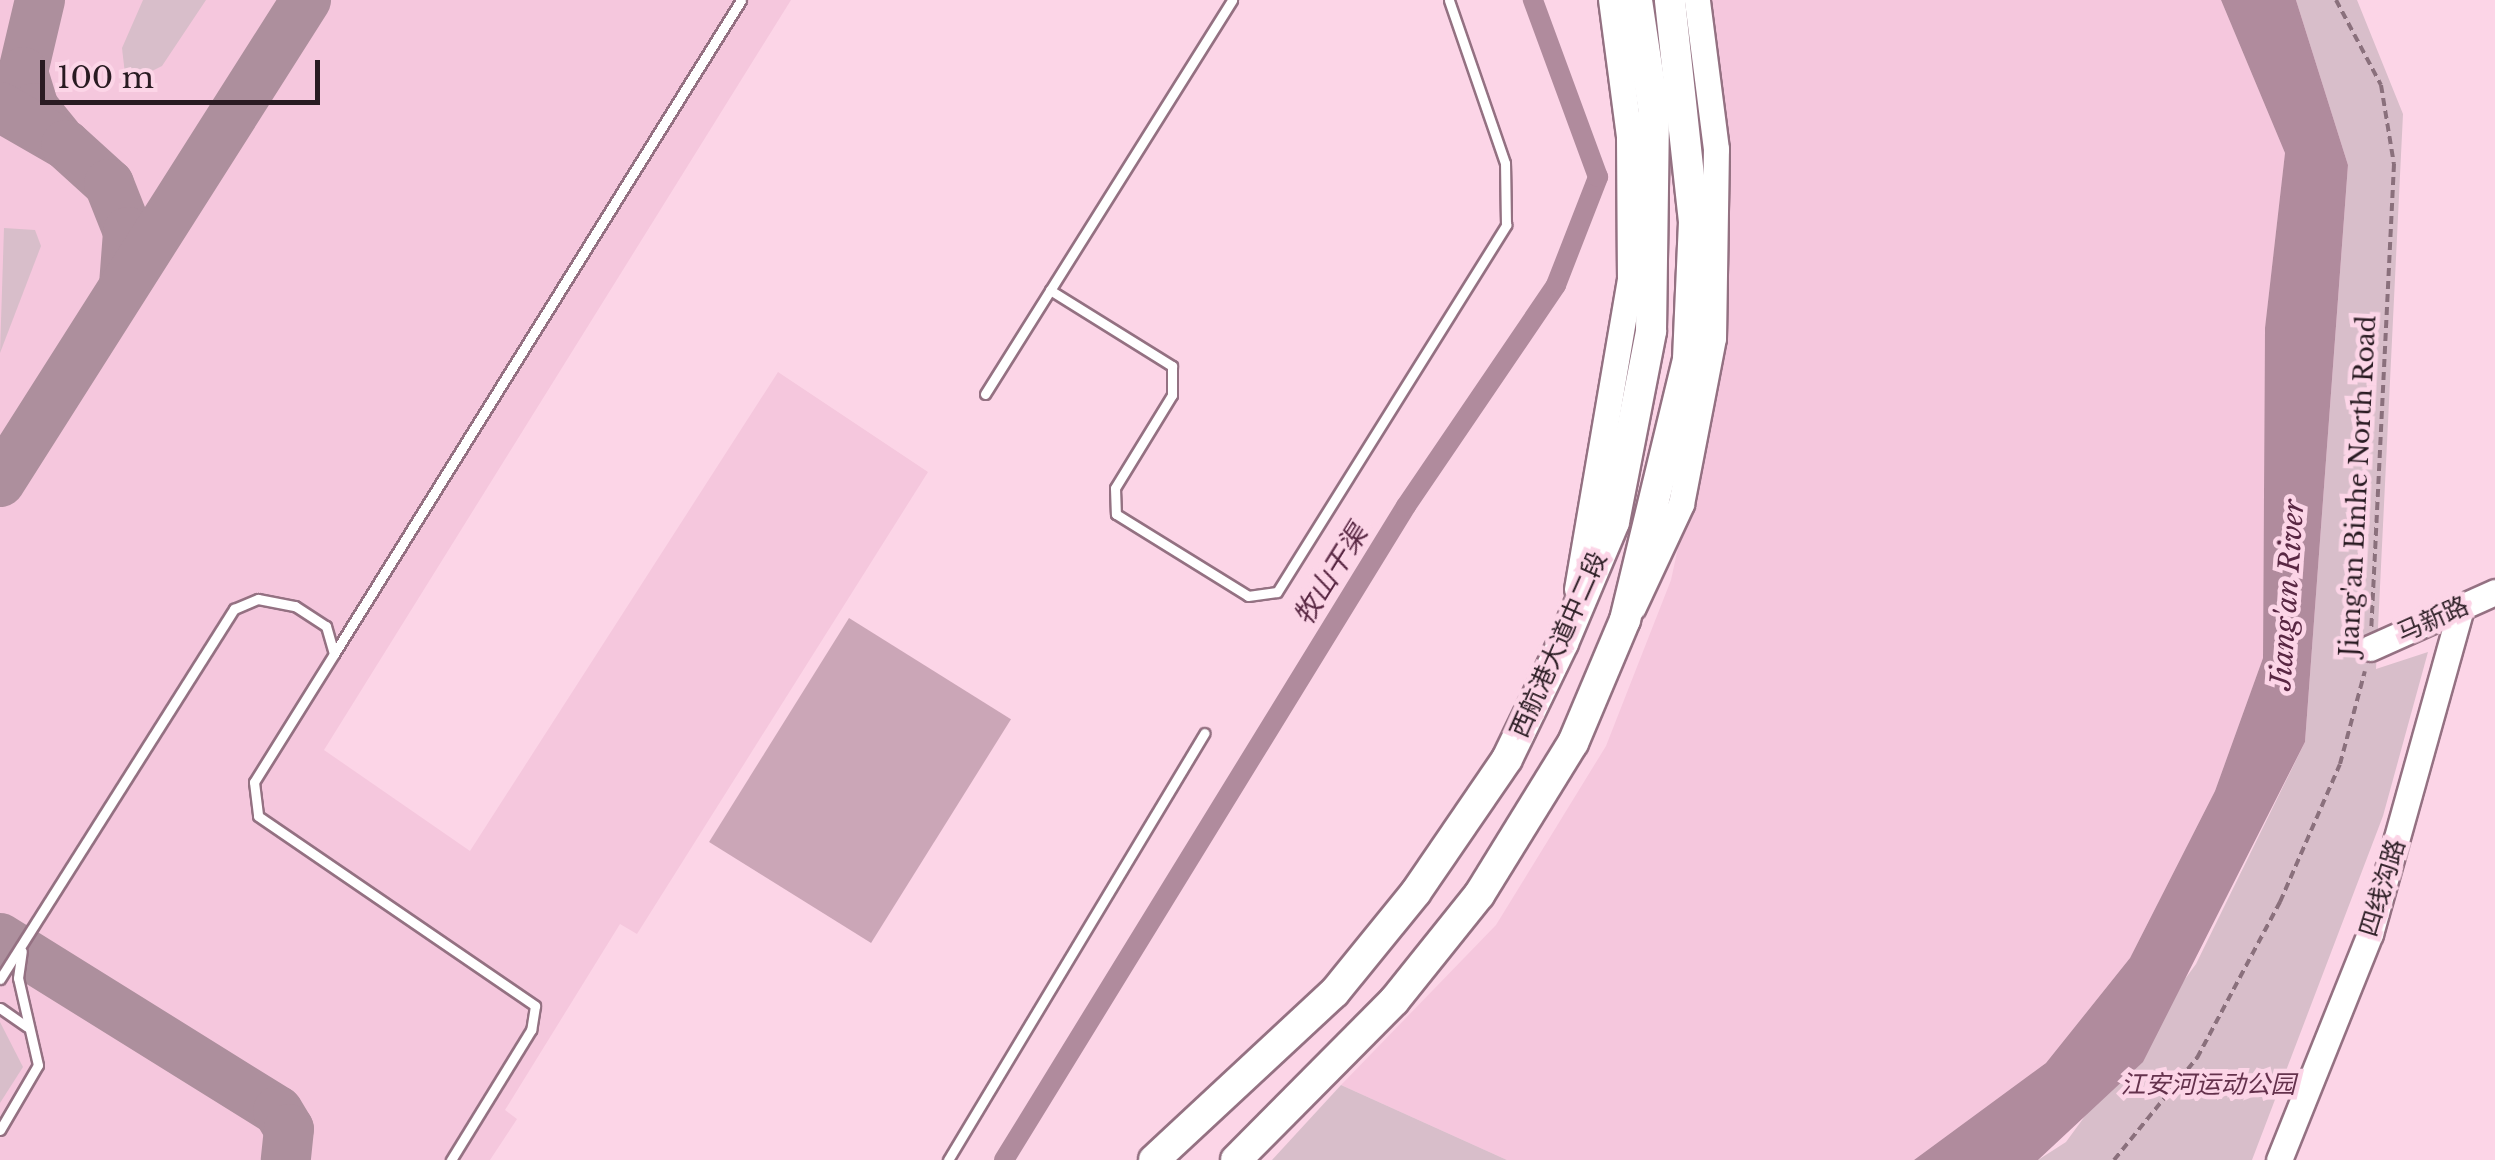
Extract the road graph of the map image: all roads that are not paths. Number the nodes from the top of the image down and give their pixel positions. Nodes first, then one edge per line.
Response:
1 (741, 0) edge
2 (1232, 0) edge
3 (1449, 0) edge
4 (1611, 0) edge
5 (1638, 0) edge
6 (1670, 0) edge
7 (1697, 0) edge
8 (1050, 290) junction
9 (985, 394) dead end
10 (2495, 592) edge
11 (2462, 607) junction
12 (1626, 620) junction
13 (1570, 628) junction
14 (2370, 648) road end
15 (334, 654) junction
16 (1206, 734) dead end
17 (28, 936) junction
18 (0, 979) edge
19 (0, 1008) edge
20 (34, 1038) junction
21 (0, 1130) edge
22 (450, 1160) edge
23 (948, 1160) edge
24 (1154, 1160) edge
25 (1236, 1160) edge
26 (2279, 1160) edge

1 - 15 lane
2 - 8 lane
3 - 8 lane
4 - 13 street
5 - 13 main road, 西航港大道中二段
6 - 12 main road, 西航港大道中二段
7 - 12 street
8 - 9 lane
10 - 11 street, 马新路
11 - 14 street, 马新路
11 - 26 street, 四线沟路
12 - 25 main road, 西航港大道中二段
13 - 24 main road, 西航港大道中二段
15 - 17 lane
15 - 22 lane
16 - 23 lane
17 - 18 lane
17 - 20 lane
19 - 20 lane
20 - 21 lane

